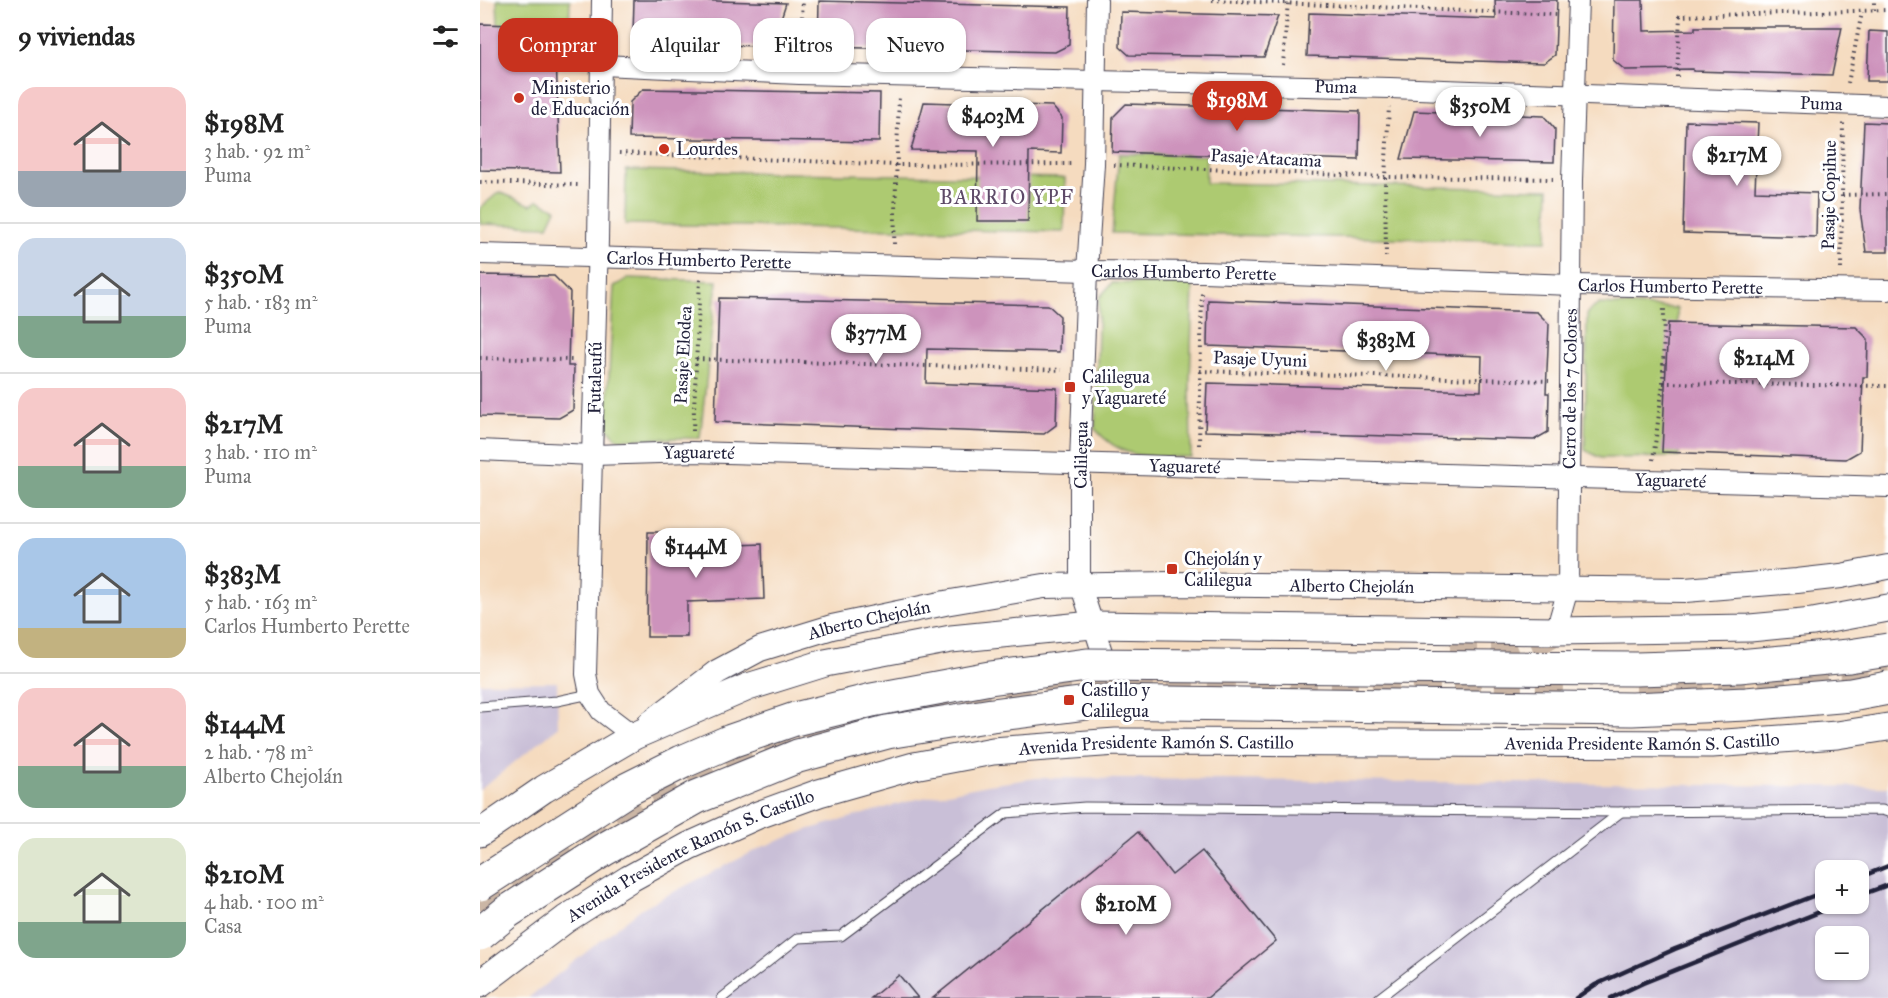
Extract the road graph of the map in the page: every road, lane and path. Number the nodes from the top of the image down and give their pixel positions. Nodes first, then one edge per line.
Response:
1 (602, 0) edge
2 (803, 0) edge
3 (1097, 0) edge
4 (1212, 0) edge
5 (1874, 0) edge
6 (1288, 1) edge
7 (1578, 8) edge
8 (1874, 10) junction
9 (1888, 10) edge
10 (1862, 12) junction
11 (602, 18) edge
12 (618, 65) edge
13 (602, 72) edge
14 (799, 74) junction
15 (900, 77) junction
16 (1096, 80) junction
17 (1281, 86) junction
18 (1390, 88) junction
19 (1574, 94) junction
20 (1676, 98) junction
21 (1844, 104) junction
22 (1888, 106) edge
23 (600, 152) junction
24 (1094, 164) junction
25 (897, 165) junction
26 (1385, 177) junction
27 (1572, 180) junction
28 (480, 182) edge
29 (599, 185) junction
30 (1842, 195) junction
31 (1888, 195) edge
32 (894, 246) dead end
33 (480, 254) edge
34 (1386, 256) dead end
35 (598, 258) junction
36 (701, 259) junction
37 (1087, 271) junction
38 (1203, 272) junction
39 (1841, 273) dead end
40 (1572, 285) junction
41 (1664, 287) junction
42 (1888, 290) edge
43 (480, 358) edge
44 (696, 359) junction
45 (595, 361) junction
46 (1084, 371) junction
47 (1200, 371) junction
48 (1570, 381) junction
49 (1663, 383) junction
50 (1888, 386) edge
51 (480, 450) edge
52 (692, 452) junction
53 (593, 455) junction
54 (1080, 464) junction
55 (1199, 467) junction
56 (1568, 479) junction
57 (1650, 481) junction
58 (1888, 487) edge
59 (1888, 567) edge
60 (1080, 584) junction
61 (1568, 589) junction
62 (1888, 608) edge
63 (1092, 625) junction
64 (1556, 631) junction
65 (1888, 650) edge
66 (1103, 655) dead end
67 (1888, 688) edge
68 (590, 694) junction
69 (480, 707) edge
70 (1888, 727) edge
71 (633, 736) junction
72 (1620, 812) junction
73 (1888, 812) edge
74 (480, 832) edge
75 (480, 884) edge
76 (480, 934) edge
77 (480, 984) edge
78 (722, 998) edge
79 (1379, 998) edge

1 - 11 street, Futaleufú
2 - 14 path
3 - 16 street, Calilegua
4 - 6 path
5 - 8 path
6 - 7 path
6 - 17 path
7 - 19 street, Cerro de los 7 Colores
8 - 9 path
8 - 10 path
10 - 20 path
10 - 21 path, Pasaje Copihue
12 - 14 street, Puma
13 - 23 street, Futaleufú
14 - 15 street, Puma
15 - 16 street, Puma
15 - 25 path
16 - 17 street, Puma
16 - 24 street, Calilegua
17 - 18 street, Puma
18 - 19 street, Puma
18 - 26 path
19 - 20 street, Puma
19 - 27 street, Cerro de los 7 Colores
20 - 21 street, Puma
21 - 22 street, Puma
21 - 30 path, Pasaje Copihue
23 - 25 path, Pasaje Atacama
23 - 29 street, Futaleufú
24 - 25 path, Pasaje Atacama
24 - 26 path, Pasaje Atacama
24 - 37 street, Calilegua
25 - 32 path
26 - 27 path, Pasaje Atacama
26 - 34 path
27 - 40 street, Cerro de los 7 Colores
28 - 29 path
29 - 35 street, Futaleufú
30 - 31 path
30 - 39 path, Pasaje Copihue
33 - 35 street, Carlos Humberto Perette
35 - 36 street, Carlos Humberto Perette
35 - 45 street, Futaleufú
36 - 37 street, Carlos Humberto Perette
36 - 44 path, Pasaje Elodea
37 - 38 street, Carlos Humberto Perette
37 - 46 street, Calilegua
38 - 40 street, Carlos Humberto Perette
38 - 47 path
40 - 41 street, Carlos Humberto Perette
40 - 48 street, Cerro de los 7 Colores
41 - 42 street, Carlos Humberto Perette
41 - 49 path
43 - 45 path
44 - 46 path
44 - 52 path, Pasaje Elodea
45 - 53 street, Futaleufú
46 - 54 street, Calilegua
47 - 48 path, Pasaje Uyuni
47 - 55 path
48 - 56 street, Cerro de los 7 Colores
49 - 50 path
49 - 57 path
51 - 53 street, Yaguareté
52 - 53 street, Yaguareté
52 - 54 street, Yaguareté
53 - 68 street, Futaleufú
54 - 55 street, Yaguareté
54 - 60 street, Calilegua
55 - 56 street, Yaguareté
56 - 57 street, Yaguareté
56 - 61 street, Cerro de los 7 Colores
57 - 58 street, Yaguareté
59 - 61 street, Alberto Chejolán
60 - 61 street, Alberto Chejolán
60 - 63 street, Calilegua
60 - 71 street, Alberto Chejolán
61 - 64 street, Cerro de los 7 Colores
62 - 64 main road
63 - 64 main road
63 - 66 street, Calilegua
63 - 71 main road
65 - 75 highway, bridge
67 - 76 highway, bridge
68 - 69 lane
68 - 71 street
70 - 77 main road, Avenida Presidente Ramón S. Castillo
71 - 74 main road
72 - 73 lane
72 - 78 lane
72 - 79 lane

